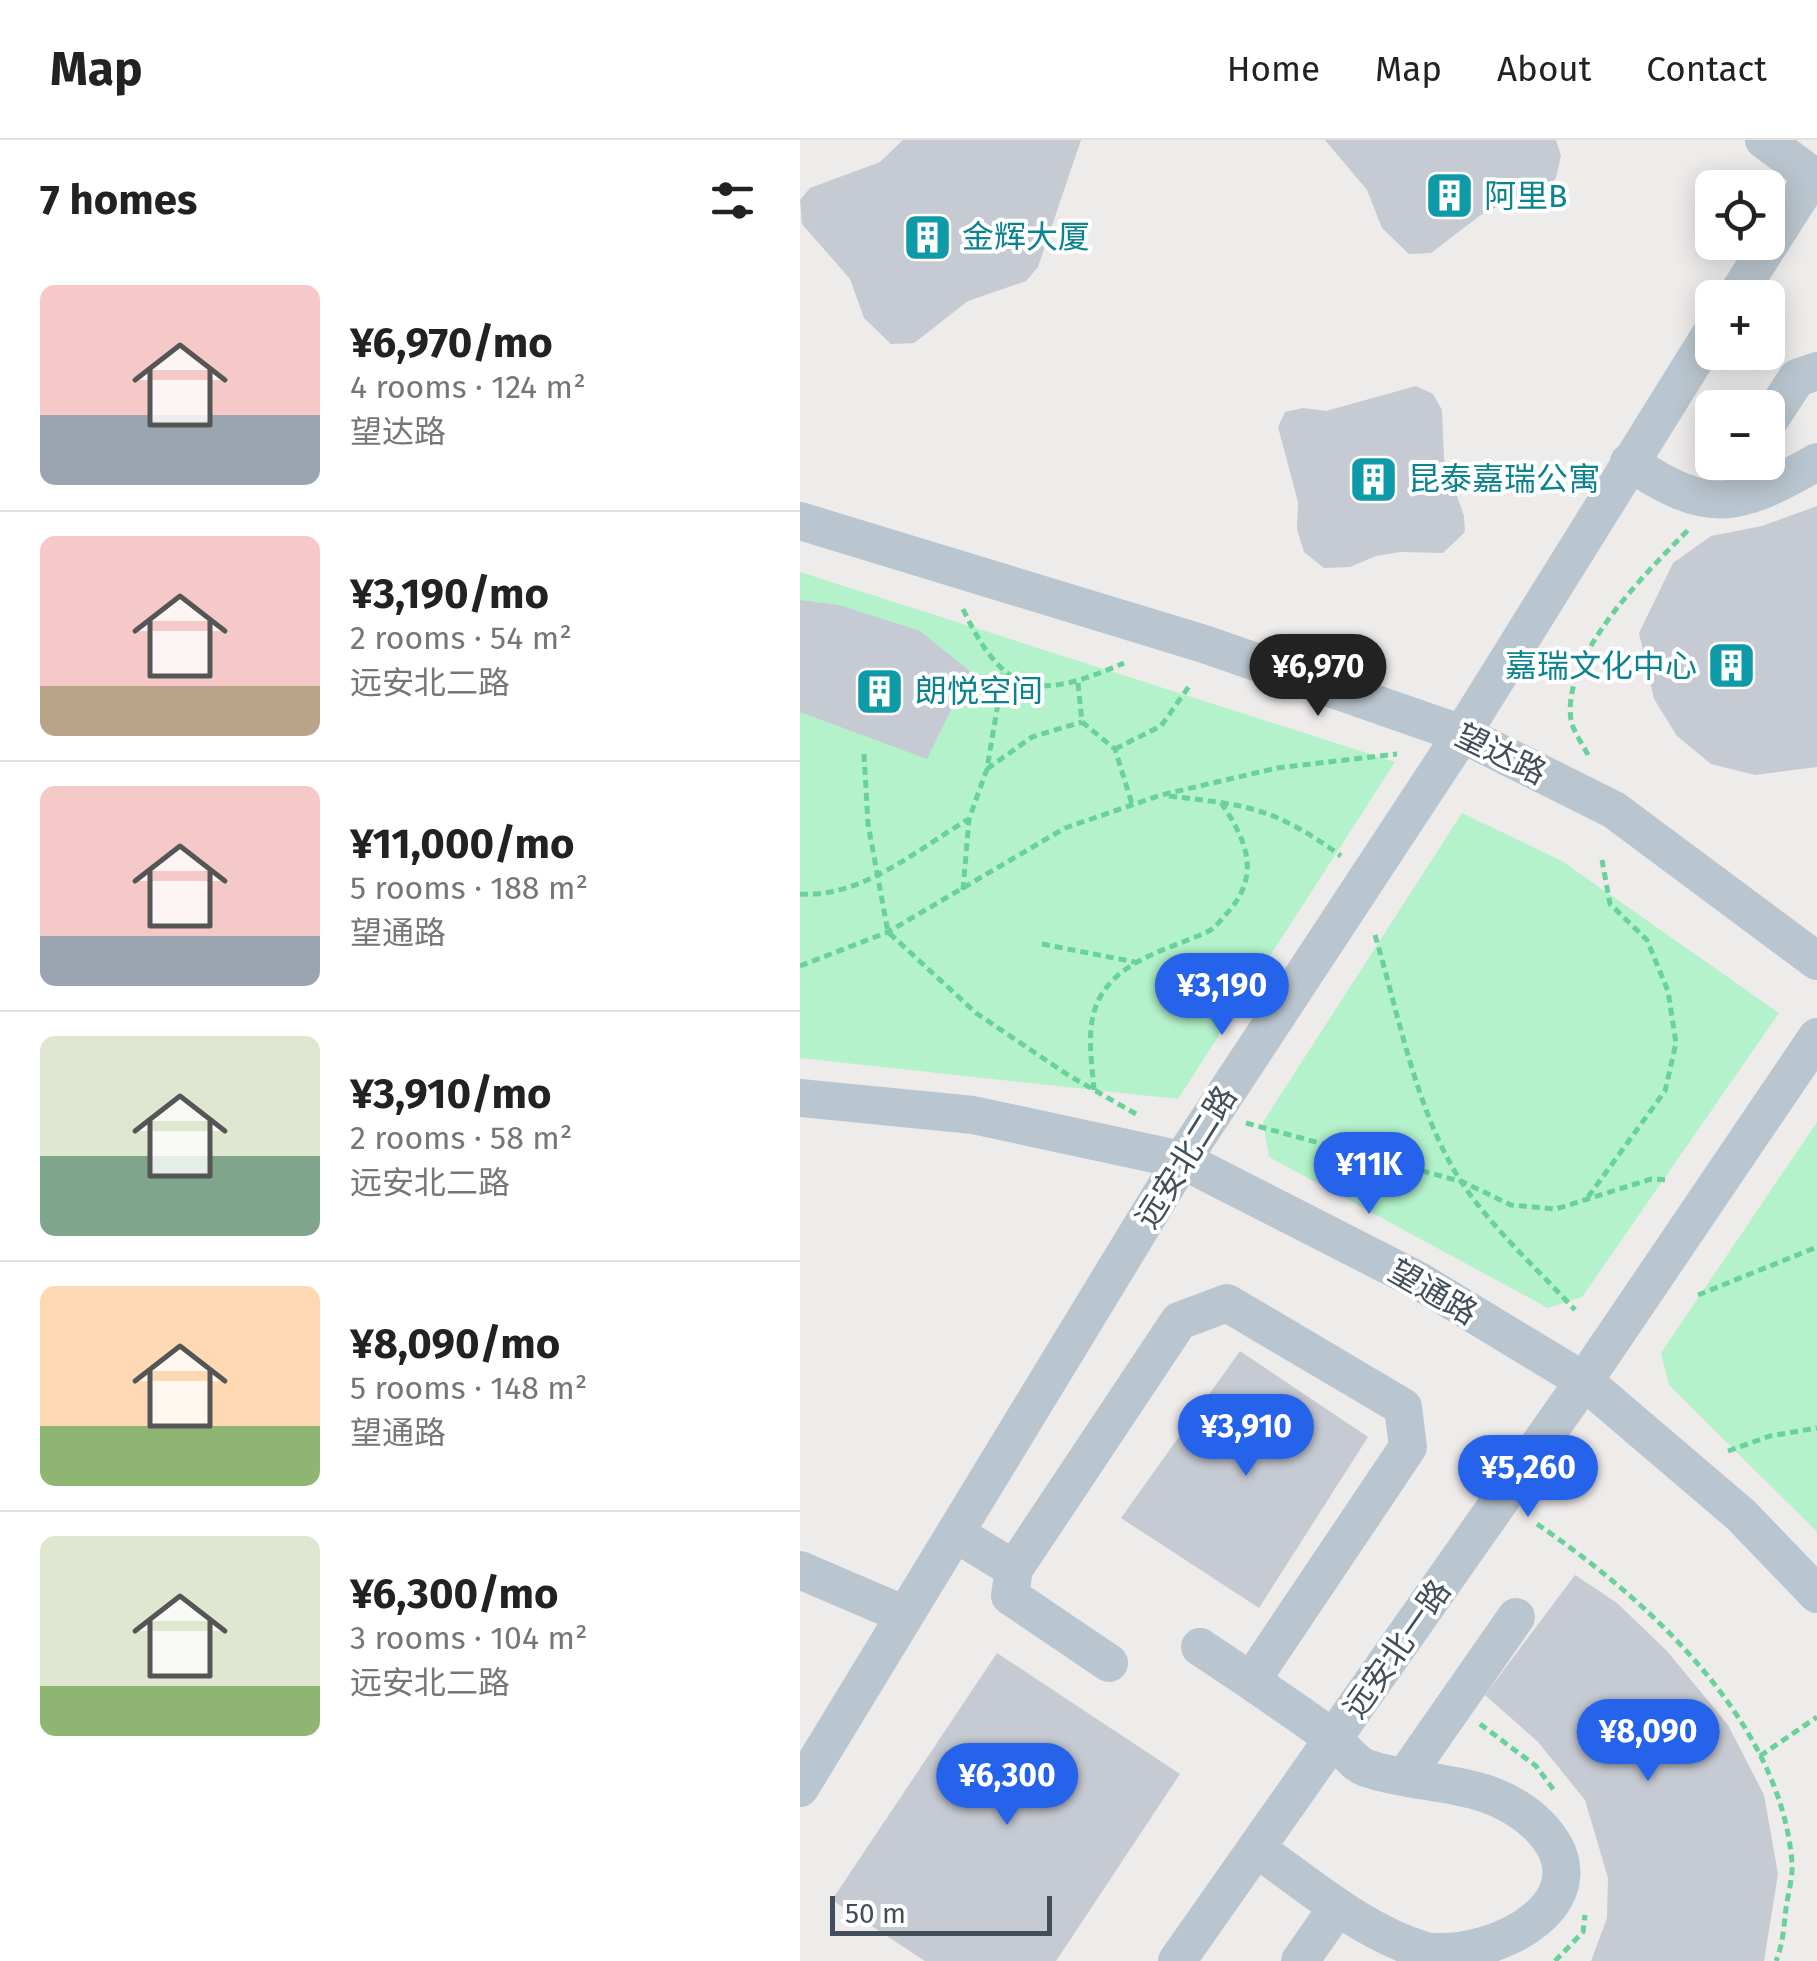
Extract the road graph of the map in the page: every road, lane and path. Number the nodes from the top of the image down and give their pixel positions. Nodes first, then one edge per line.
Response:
1 (1764, 140) edge
2 (1815, 177) edge
3 (1747, 280) edge
4 (1695, 358) edge
5 (1817, 371) edge
6 (1785, 395) edge
7 (1628, 462) junction
8 (1817, 462) edge
9 (1729, 480) edge
10 (1715, 502) junction
11 (800, 521) edge
12 (963, 609) dead end
13 (1124, 663) dead end
14 (1003, 673) junction
15 (1078, 683) junction
16 (1190, 685) dead end
17 (1082, 722) junction
18 (1462, 734) junction
19 (1115, 748) junction
20 (864, 754) dead end
21 (1397, 754) dead end
22 (1588, 755) dead end
23 (988, 770) junction
24 (1161, 795) junction
25 (1220, 802) junction
26 (1132, 804) junction
27 (969, 818) junction
28 (1342, 856) dead end
29 (1602, 860) dead end
30 (876, 875) junction
31 (963, 892) junction
32 (800, 894) edge
33 (888, 932) junction
34 (1374, 935) dead end
35 (1042, 944) dead end
36 (1135, 962) junction
37 (1817, 962) edge
38 (800, 966) edge
39 (1817, 1037) edge
40 (1094, 1090) junction
41 (800, 1098) edge
42 (1140, 1116) dead end
43 (1246, 1123) dead end
44 (1182, 1160) junction
45 (1668, 1180) dead end
46 (1463, 1182) junction
47 (1586, 1200) junction
48 (1817, 1247) edge
49 (1698, 1295) dead end
50 (1574, 1310) dead end
51 (1584, 1381) junction
52 (1817, 1428) edge
53 (1728, 1451) dead end
54 (1536, 1524) dead end
55 (955, 1533) junction
56 (800, 1570) edge
57 (1014, 1570) junction
58 (1817, 1594) edge
59 (905, 1615) junction
60 (1516, 1618) dead end
61 (1200, 1646) dead end
62 (1109, 1663) dead end
63 (1251, 1680) junction
64 (1817, 1718) edge
65 (1334, 1740) junction
66 (1760, 1756) junction
67 (1406, 1775) junction
68 (800, 1788) edge
69 (1257, 1848) junction
70 (1337, 1908) junction
71 (1178, 1961) edge
72 (1300, 1961) edge
73 (1776, 1961) edge

1 - 2 street
2 - 3 street
4 - 7 street, 远安北二路
5 - 6 street
7 - 10 street
7 - 18 street, 远安北二路
8 - 10 street
9 - 10 street
10 - 22 path
11 - 18 street, 望达路
12 - 14 path
13 - 15 path
14 - 15 path
14 - 23 path
15 - 17 path
16 - 19 path
17 - 19 path
17 - 23 path
18 - 37 street, 望达路
18 - 44 street, 远安北二路
19 - 26 path
20 - 30 path
21 - 24 path
23 - 27 path
24 - 25 path
24 - 26 path
25 - 28 path
25 - 36 path
26 - 31 path
27 - 30 path
27 - 31 path
29 - 47 path
30 - 32 path
30 - 33 path
31 - 33 path
33 - 38 path
33 - 40 path
34 - 46 path
35 - 36 path
36 - 40 path
39 - 51 street, 远安北一路
40 - 42 path
41 - 44 street, 望通路
43 - 46 path
44 - 51 street, 望通路
44 - 55 street, 远安北二路
45 - 47 path
46 - 47 path
46 - 50 path
48 - 49 path
51 - 58 street, 望通路
51 - 65 street, 远安北一路
52 - 53 path
54 - 66 path
55 - 57 street
55 - 59 street, 远安北二路
56 - 59 street
57 - 62 street
57 - 63 street
59 - 68 street, 远安北二路
60 - 67 street
61 - 63 street
63 - 65 street
64 - 66 path
65 - 67 street
65 - 69 street, 远安北一路
66 - 73 path
67 - 70 street
69 - 70 street
69 - 71 street, 远安北一路
70 - 72 street

